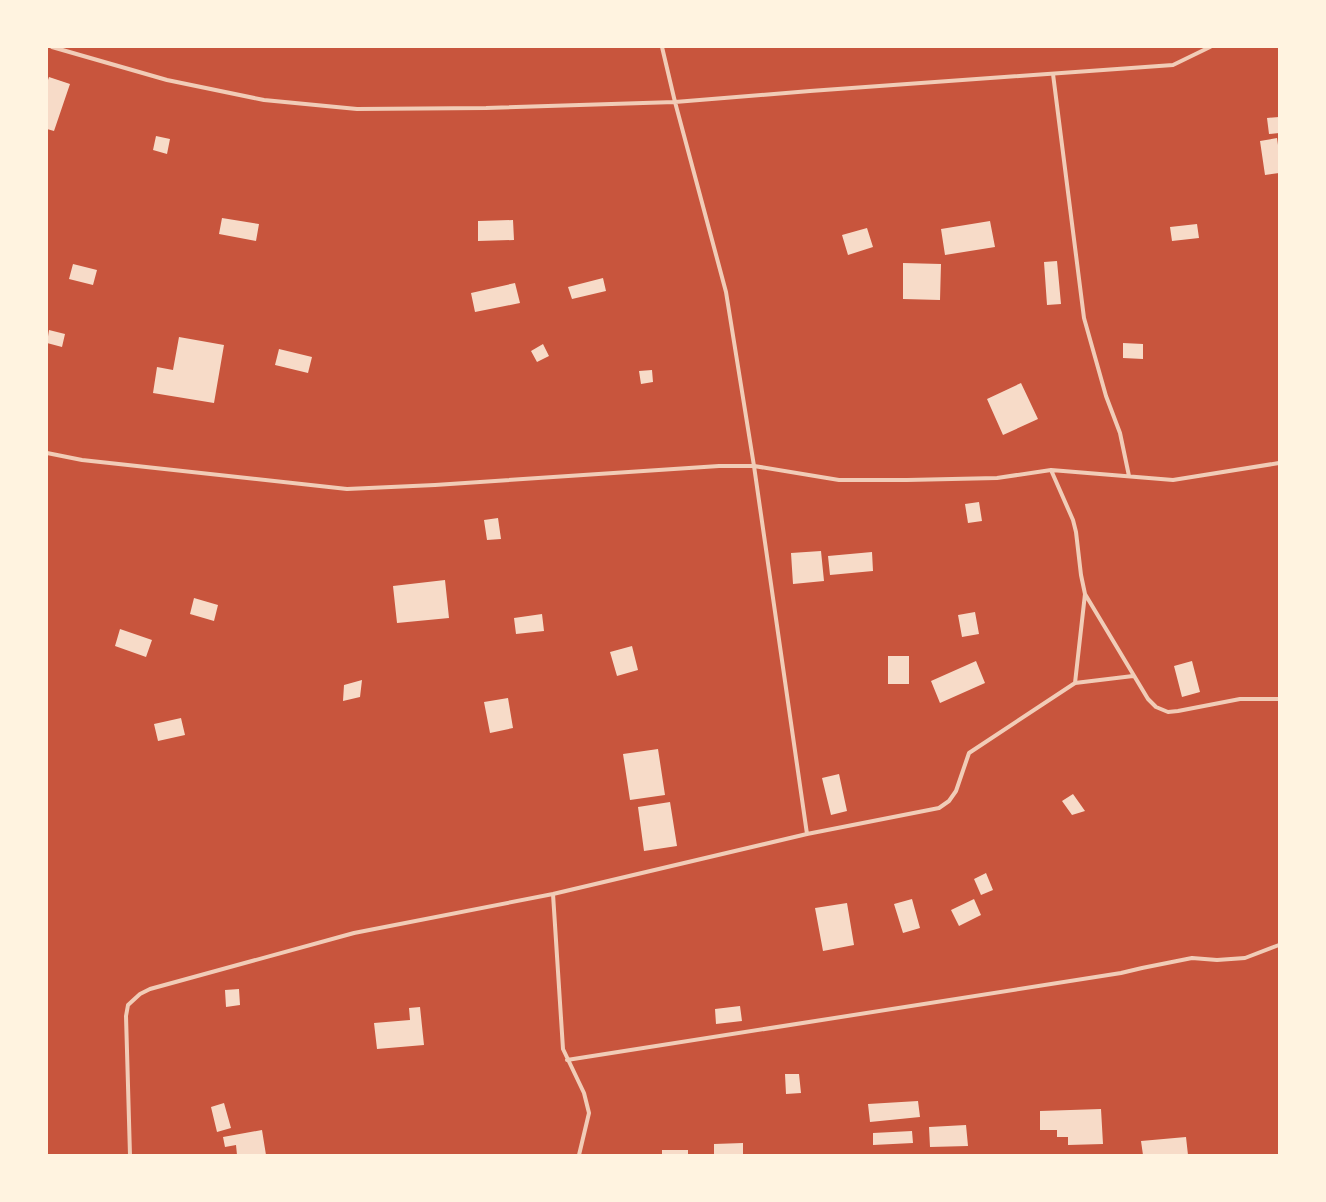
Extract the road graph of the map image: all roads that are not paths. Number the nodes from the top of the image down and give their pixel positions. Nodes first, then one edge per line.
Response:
1 (52, 47) edge
2 (662, 47) edge
3 (1210, 47) edge
4 (1053, 74) junction
5 (675, 102) junction
6 (47, 453) edge
7 (1279, 463) edge
8 (754, 466) junction
9 (1051, 470) junction
10 (1129, 476) junction
11 (1085, 594) junction
12 (1133, 676) junction
13 (1075, 683) junction
14 (1279, 699) edge
15 (807, 834) junction
16 (553, 894) junction
17 (1279, 945) edge
18 (567, 1060) junction
19 (130, 1155) edge
20 (579, 1155) edge

1 - 5 street
2 - 5 street
3 - 4 street
4 - 5 street
4 - 10 street
5 - 8 street
6 - 8 street
7 - 10 street
8 - 9 street
8 - 15 street
9 - 10 street
9 - 11 street
11 - 12 street
11 - 13 street
12 - 13 street
12 - 14 street
13 - 15 street
15 - 16 street
16 - 18 street
16 - 19 street
17 - 18 street
18 - 20 street

